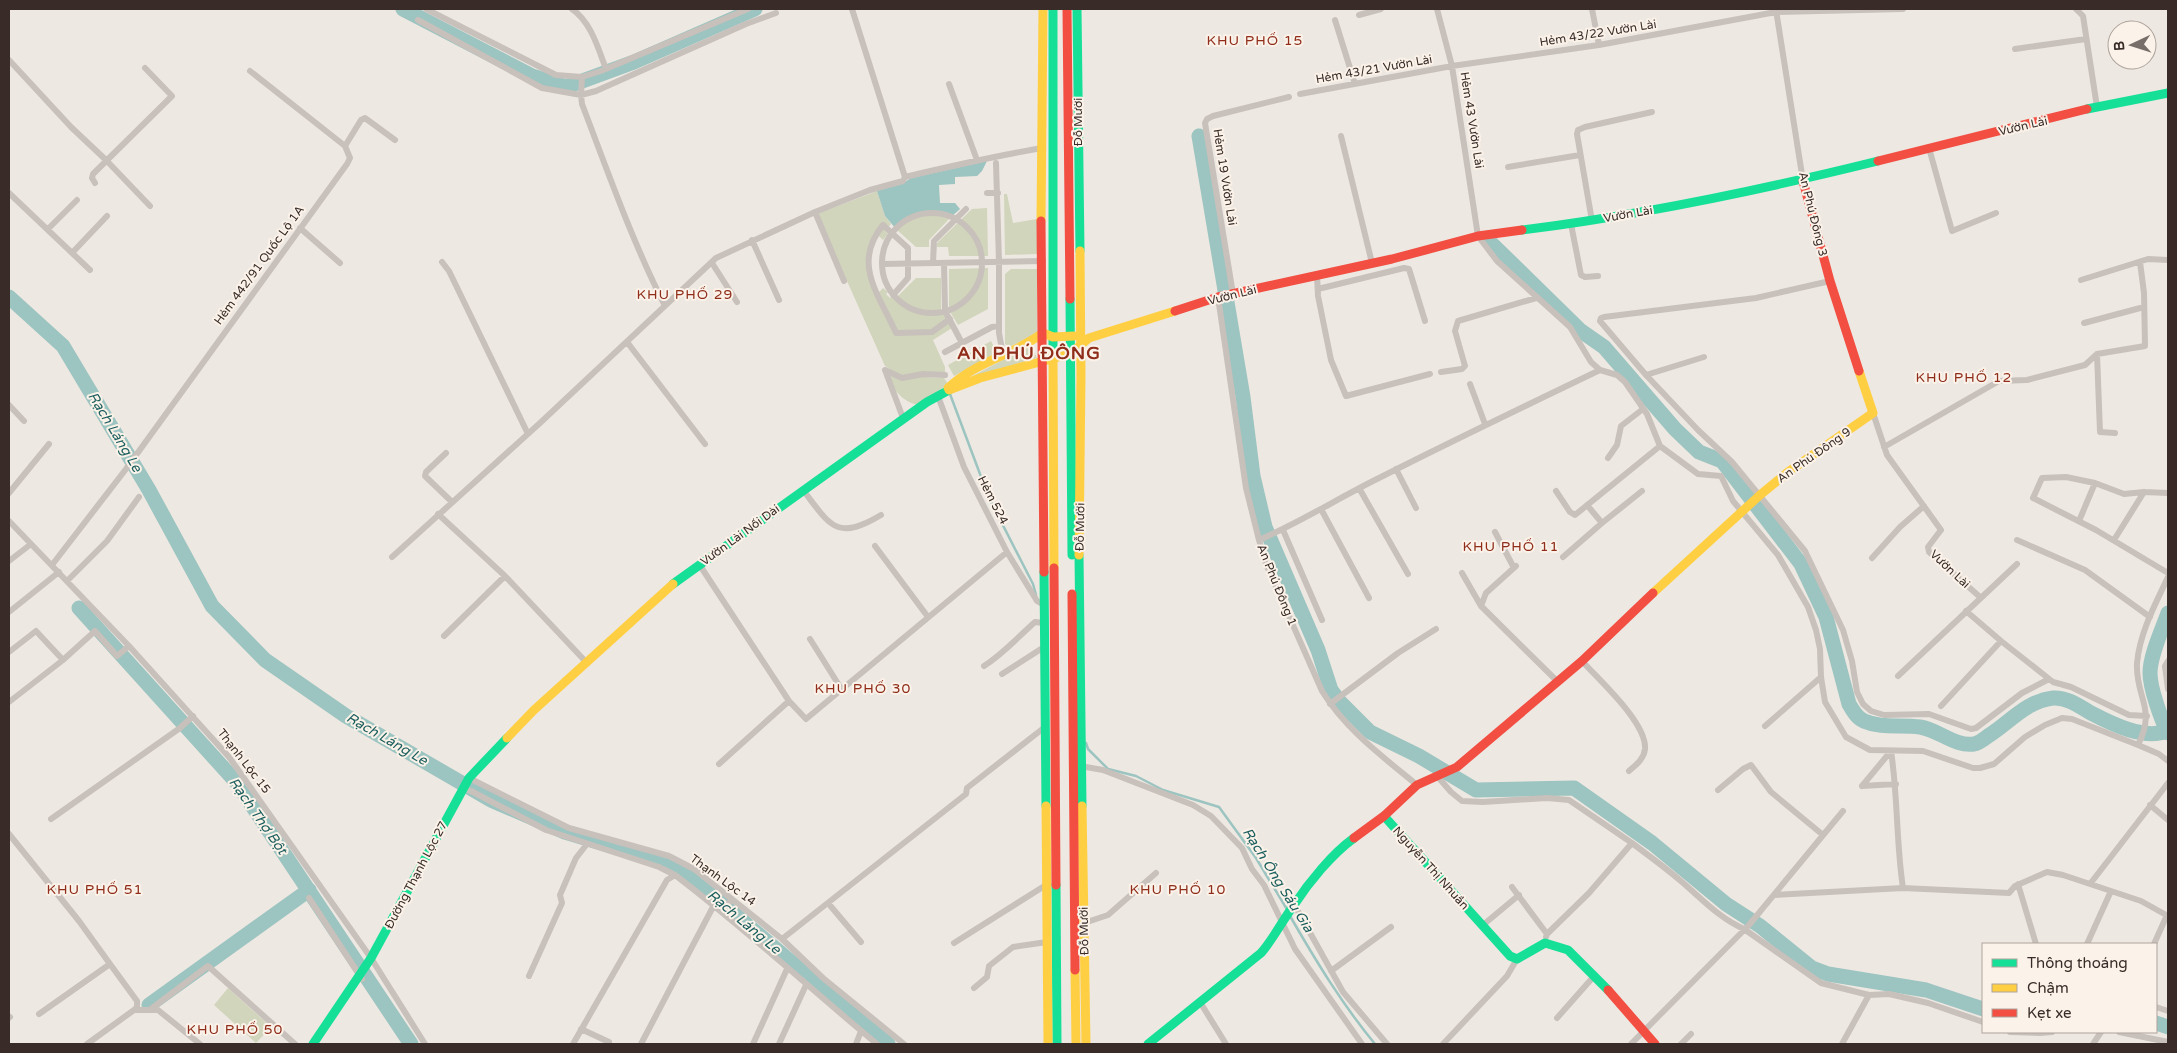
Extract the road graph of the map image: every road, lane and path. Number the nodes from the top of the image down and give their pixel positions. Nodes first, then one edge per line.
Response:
1 (426, 9) edge
2 (572, 9) edge
3 (748, 9) edge
4 (852, 9) edge
5 (1043, 9) edge
6 (1053, 9) edge
7 (1067, 9) edge
8 (1077, 9) edge
9 (1381, 9) edge
10 (1436, 9) edge
11 (1592, 9) edge
12 (1903, 9) edge
13 (2076, 9) edge
14 (1776, 10) edge
15 (776, 13) dead end
16 (1360, 14) dead end
17 (418, 20) dead end
18 (1334, 20) dead end
19 (2086, 39) junction
20 (1599, 46) junction
21 (2016, 49) dead end
22 (9, 60) edge
23 (1452, 66) junction
24 (145, 68) dead end
25 (606, 69) junction
26 (250, 72) dead end
27 (581, 81) junction
28 (949, 84) dead end
29 (1355, 84) junction
30 (2168, 93) edge
31 (1300, 94) dead end
32 (580, 95) junction
33 (1289, 97) dead end
34 (2096, 107) junction
35 (1652, 112) dead end
36 (1341, 136) dead end
37 (395, 140) dead end
38 (345, 146) junction
39 (1042, 148) junction
40 (1929, 148) junction
41 (1580, 155) junction
42 (106, 160) junction
43 (977, 160) junction
44 (996, 162) dead end
45 (1508, 167) dead end
46 (905, 177) junction
47 (1803, 181) junction
48 (95, 183) dead end
49 (987, 193) dead end
50 (998, 193) junction
51 (9, 194) edge
52 (77, 200) dead end
53 (150, 206) dead end
54 (966, 209) dead end
55 (815, 212) junction
56 (1996, 213) dead end
57 (107, 216) dead end
58 (955, 220) junction
59 (1592, 221) junction
60 (1570, 224) junction
61 (300, 228) junction
62 (48, 229) junction
63 (893, 232) junction
64 (1478, 236) junction
65 (752, 240) junction
66 (72, 253) junction
67 (2168, 260) edge
68 (442, 262) dead end
69 (981, 262) junction
70 (999, 262) junction
71 (1043, 262) junction
72 (2140, 262) junction
73 (340, 263) dead end
74 (712, 263) junction
75 (908, 263) junction
76 (933, 263) junction
77 (944, 263) junction
78 (1372, 263) junction
79 (882, 264) junction
80 (90, 270) dead end
81 (1317, 275) junction
82 (1598, 276) dead end
83 (2081, 280) dead end
84 (844, 281) dead end
85 (1830, 281) junction
86 (1318, 289) junction
87 (893, 295) junction
88 (1226, 296) junction
89 (1536, 298) junction
90 (779, 300) dead end
91 (738, 302) dead end
92 (665, 306) junction
93 (2144, 307) junction
94 (945, 311) junction
95 (950, 319) junction
96 (1425, 320) dead end
97 (2084, 322) dead end
98 (999, 326) junction
99 (1043, 333) junction
100 (1070, 336) junction
101 (1053, 337) junction
102 (1085, 337) junction
103 (626, 342) junction
104 (962, 342) junction
105 (1080, 346) junction
106 (945, 352) dead end
107 (1070, 354) junction
108 (2097, 354) junction
109 (1002, 355) junction
110 (1704, 357) dead end
111 (1054, 358) junction
112 (1044, 360) junction
113 (1600, 370) junction
114 (1441, 372) dead end
115 (1430, 374) dead end
116 (945, 375) dead end
117 (1646, 375) junction
118 (1470, 384) dead end
119 (942, 394) junction
120 (9, 406) edge
121 (1643, 409) junction
122 (1873, 413) junction
123 (903, 418) junction
124 (24, 421) dead end
125 (1485, 424) junction
126 (2115, 433) dead end
127 (528, 434) junction
128 (49, 444) dead end
129 (705, 444) dead end
130 (1660, 446) junction
131 (1884, 447) junction
132 (446, 453) dead end
133 (1608, 458) dead end
134 (1396, 469) junction
135 (2095, 483) junction
136 (1359, 488) junction
137 (802, 490) junction
138 (1556, 491) dead end
139 (1642, 491) dead end
140 (2144, 492) junction
141 (9, 493) edge
142 (2168, 493) edge
143 (139, 497) dead end
144 (1758, 497) junction
145 (452, 502) junction
146 (1587, 505) junction
147 (1924, 506) junction
148 (1416, 508) dead end
149 (1321, 509) junction
150 (1743, 510) junction
151 (438, 514) junction
152 (881, 515) dead end
153 (2079, 521) junction
154 (9, 522) edge
155 (1602, 523) junction
156 (1280, 531) junction
157 (1495, 532) dead end
158 (1263, 539) junction
159 (2017, 540) dead end
160 (2114, 540) junction
161 (31, 544) junction
162 (875, 546) dead end
163 (1007, 552) junction
164 (392, 557) dead end
165 (1563, 557) dead end
166 (1872, 558) dead end
167 (9, 561) edge
168 (699, 564) junction
169 (2017, 564) dead end
170 (52, 566) junction
171 (58, 572) junction
172 (1462, 573) dead end
173 (2168, 573) edge
174 (1408, 574) dead end
175 (505, 576) junction
176 (2168, 577) edge
177 (67, 581) junction
178 (1980, 597) junction
179 (1369, 598) dead end
180 (1044, 605) junction
181 (1481, 606) junction
182 (1966, 611) junction
183 (9, 612) edge
184 (928, 617) junction
185 (2150, 617) junction
186 (1322, 620) dead end
187 (1044, 622) junction
188 (1436, 629) dead end
189 (444, 636) dead end
190 (810, 639) dead end
191 (2001, 641) junction
192 (1044, 647) junction
193 (127, 648) junction
194 (9, 652) edge
195 (63, 660) junction
196 (1582, 661) junction
197 (2168, 661) edge
198 (587, 663) junction
199 (984, 666) dead end
200 (1002, 674) dead end
201 (1898, 676) dead end
202 (1821, 677) junction
203 (2049, 678) junction
204 (1558, 682) junction
205 (842, 690) junction
206 (2168, 690) edge
207 (789, 701) junction
208 (9, 702) edge
209 (1332, 702) junction
210 (1942, 706) dead end
211 (2147, 716) junction
212 (191, 718) junction
213 (1054, 719) junction
214 (1045, 726) junction
215 (1765, 726) dead end
216 (2140, 742) junction
217 (1891, 751) junction
218 (2168, 761) edge
219 (719, 764) dead end
220 (1078, 766) junction
221 (1629, 770) dead end
222 (1439, 775) junction
223 (469, 778) junction
224 (2168, 783) edge
225 (1896, 784) junction
226 (1417, 785) junction
227 (463, 787) junction
228 (1718, 790) dead end
229 (2150, 806) junction
230 (1843, 811) dead end
231 (1384, 816) junction
232 (51, 818) dead end
233 (2168, 820) edge
234 (9, 834) edge
235 (1823, 835) junction
236 (1632, 843) junction
237 (587, 844) junction
238 (1156, 873) dead end
239 (675, 875) junction
240 (2018, 884) junction
241 (2090, 884) junction
242 (1046, 885) junction
243 (1512, 887) dead end
244 (1903, 888) junction
245 (2112, 891) junction
246 (1774, 894) junction
247 (1519, 895) junction
248 (309, 898) dead end
249 (732, 899) junction
250 (828, 903) junction
251 (714, 905) junction
252 (1293, 906) junction
253 (722, 911) junction
254 (2168, 915) edge
255 (1284, 919) junction
256 (1084, 923) junction
257 (1483, 925) junction
258 (1391, 927) dead end
259 (1747, 927) junction
260 (1546, 938) junction
261 (782, 939) junction
262 (861, 942) dead end
263 (1047, 942) junction
264 (954, 943) dead end
265 (2036, 943) edge
266 (2086, 943) edge
267 (2154, 943) edge
268 (1517, 959) junction
269 (370, 960) junction
270 (110, 964) junction
271 (787, 969) junction
272 (1331, 970) junction
273 (361, 975) junction
274 (1594, 975) junction
275 (529, 976) dead end
276 (806, 985) junction
277 (974, 988) dead end
278 (1869, 995) junction
279 (1200, 1002) junction
280 (151, 1009) junction
281 (134, 1010) junction
282 (38, 1014) dead end
283 (1557, 1018) dead end
284 (1982, 1022) edge
285 (582, 1029) junction
286 (861, 1031) junction
287 (1645, 1031) junction
288 (2100, 1033) edge
289 (2124, 1033) edge
290 (1691, 1034) dead end
291 (609, 1042) dead end
292 (2168, 1042) edge
293 (87, 1044) edge
294 (200, 1044) edge
295 (295, 1044) edge
296 (313, 1044) edge
297 (425, 1044) edge
298 (573, 1044) edge
299 (641, 1044) edge
300 (754, 1044) edge
301 (779, 1044) edge
302 (856, 1044) edge
303 (877, 1044) edge
304 (904, 1044) edge
305 (1048, 1044) edge
306 (1057, 1044) edge
307 (1076, 1044) edge
308 (1086, 1044) edge
309 (1148, 1044) edge
310 (1226, 1044) edge
311 (1362, 1044) edge
312 (1387, 1044) edge
313 (1443, 1044) edge
314 (1632, 1044) edge
315 (1655, 1044) edge
316 (1681, 1044) edge
317 (1842, 1044) edge
318 (2093, 1044) edge

1 - 27 street
2 - 25 street
3 - 25 street
4 - 46 street
5 - 39 main road
6 - 101 main road, Đỗ Mười
7 - 100 main road, Đỗ Mười
8 - 102 main road, Đỗ Mười
9 - 16 street
10 - 23 street, Hẻm 43 Vườn Lài
11 - 20 street
12 - 14 street, Hẻm 43/22 Vườn Lài
13 - 19 street
14 - 20 street, Hẻm 43/22 Vườn Lài
14 - 47 street, An Phú Đông 3
15 - 32 street
17 - 32 street
18 - 29 street
19 - 21 street
19 - 34 street
20 - 23 street, Hẻm 43/22 Vườn Lài
22 - 42 street
23 - 29 street, Hẻm 43/21 Vườn Lài
23 - 64 street, Hẻm 43 Vườn Lài
24 - 42 street
25 - 27 street
26 - 38 street
27 - 32 street
28 - 43 street
29 - 31 street, Hẻm 43/21 Vườn Lài
30 - 34 main road, Vườn Lài
32 - 92 street
33 - 88 street, Hẻm 19 Vườn Lài
34 - 40 main road, Vườn Lài
35 - 41 street
36 - 78 street
37 - 38 street, Hẻm 442/91 Quốc Lộ 1A
38 - 61 street, Hẻm 442/91 Quốc Lộ 1A
39 - 43 street
39 - 71 main road
40 - 47 main road, Vườn Lài
40 - 56 street
41 - 45 street
41 - 59 street
42 - 48 street
42 - 53 street
43 - 46 street
44 - 50 street
46 - 55 street
47 - 59 main road, Vườn Lài
47 - 85 main road, An Phú Đông 3
49 - 50 street
50 - 70 street
51 - 62 street
52 - 62 street
54 - 58 street
55 - 65 street
55 - 84 street
57 - 66 street
58 - 63 street
58 - 69 street
58 - 76 street
59 - 60 main road, Vườn Lài
60 - 64 main road, Vườn Lài
60 - 82 street
61 - 73 street
61 - 170 street, Hẻm 442/91 Quốc Lộ 1A
62 - 66 street
63 - 75 street
63 - 79 street
63 - 95 street
64 - 78 main road, Vườn Lài
64 - 89 street
65 - 74 street
65 - 90 street
66 - 80 street
67 - 72 street
68 - 127 street
69 - 70 street
69 - 77 street
69 - 94 street
70 - 71 street
70 - 98 street
71 - 99 main road
72 - 83 street
72 - 93 street
74 - 91 street
74 - 92 street
75 - 76 street
75 - 79 street
75 - 87 street
76 - 77 street
77 - 94 street
78 - 81 main road, Vườn Lài
79 - 87 street
81 - 86 street
81 - 88 main road, Vườn Lài
85 - 117 street
85 - 122 main road, An Phú Đông 3
86 - 96 street
86 - 115 street
87 - 94 street
88 - 102 main road, Vườn Lài
88 - 158 street, An Phú Đông 1
89 - 113 street
89 - 114 street
92 - 103 street
93 - 97 street
93 - 108 street
94 - 95 street
95 - 104 street
98 - 104 street
98 - 109 street
99 - 101 main road, Vườn Lài
99 - 109 main road
99 - 112 main road
100 - 101 main road, Vườn Lài
100 - 102 main road, Vườn Lài
100 - 107 main road, Đỗ Mười
101 - 111 main road, Đỗ Mười
102 - 105 main road, Đỗ Mười
103 - 127 street
103 - 129 street
104 - 106 street
105 - 107 main road
105 - 220 main road, Đỗ Mười
107 - 111 main road
107 - 220 main road, Đỗ Mười
108 - 126 street
108 - 131 street
109 - 119 main road
110 - 117 street
111 - 112 main road, Vườn Lài Nối Dài
111 - 213 main road, Đỗ Mười
112 - 119 main road, Vườn Lài Nối Dài
112 - 180 main road
113 - 121 street
113 - 125 street
116 - 123 street
117 - 144 street
118 - 125 street
119 - 123 main road, Vườn Lài Nối Dài
119 - 163 street, Hẻm 524
120 - 124 street
121 - 130 street
121 - 133 street
122 - 131 street, Vườn Lài
122 - 144 main road, An Phú Đông 9
123 - 137 main road, Vườn Lài Nối Dài
125 - 134 street
127 - 145 street
128 - 141 street
130 - 146 street
130 - 150 street
131 - 147 street, Vườn Lài
132 - 145 street
134 - 136 street
134 - 148 street
135 - 140 street
135 - 153 street
135 - 153 street
136 - 149 street
136 - 174 street
137 - 152 street
137 - 168 main road, Vườn Lài Nối Dài
138 - 146 street
139 - 155 street
140 - 142 street
140 - 160 street
143 - 177 street
144 - 150 main road, An Phú Đông 9
144 - 203 street
145 - 151 street
146 - 155 street
147 - 166 street
147 - 178 street, Vườn Lài
149 - 156 street
149 - 179 street
150 - 196 main road, An Phú Đông 9
150 - 202 street
151 - 164 street
151 - 175 street
153 - 160 street
154 - 161 street, Thạnh Lộc 15
155 - 165 street
156 - 158 street
156 - 186 street
157 - 181 street
158 - 209 street, An Phú Đông 1
159 - 185 street
160 - 173 street
161 - 167 street
161 - 170 street, Thạnh Lộc 15
162 - 184 street
163 - 180 street, Hẻm 524
163 - 184 street
168 - 198 main road, Vườn Lài Nối Dài
168 - 207 street
169 - 178 street
170 - 171 street, Thạnh Lộc 15
171 - 177 street, Thạnh Lộc 15
171 - 183 street
172 - 181 street
175 - 189 street
175 - 198 street
176 - 185 street
177 - 193 street, Thạnh Lộc 15
178 - 182 street
180 - 187 main road
181 - 204 street
182 - 191 street
182 - 201 street
184 - 205 street
185 - 211 street
187 - 192 main road
187 - 199 street
188 - 209 street
190 - 205 street
191 - 203 street
191 - 210 street
192 - 200 street
192 - 214 main road
193 - 195 street
193 - 212 street, Thạnh Lộc 15
194 - 195 street
195 - 208 street
196 - 204 main road, An Phú Đông 9
196 - 221 street
197 - 206 street
198 - 223 main road, Vườn Lài Nối Dài
202 - 215 street
202 - 217 street
203 - 211 street
204 - 222 main road, An Phú Đông 9
205 - 207 street
207 - 219 street
209 - 226 street, An Phú Đông 1
211 - 216 street
212 - 232 street
212 - 269 street, Thạnh Lộc 15
213 - 214 street
213 - 306 main road, Đỗ Mười
214 - 242 main road
214 - 250 street
216 - 217 street
216 - 218 street
217 - 225 street
217 - 225 street
220 - 255 street
220 - 256 main road, Đỗ Mười
220 - 307 main road, Đỗ Mười
222 - 226 main road, An Phú Đông 9
222 - 236 street
223 - 227 main road, Đường Thạnh Lộc 27
223 - 249 street, Thạnh Lộc 14
224 - 229 street
225 - 244 street
226 - 231 main road
227 - 237 street, Thạnh Lộc 14
227 - 269 main road, Đường Thạnh Lộc 27
228 - 235 street
229 - 233 street
229 - 241 street
230 - 235 street
231 - 252 main road, Nguyễn Thị Nhuần
231 - 257 main road, Nguyễn Thị Nhuần
234 - 270 street
235 - 246 street
236 - 259 street
236 - 260 street
237 - 239 street, Thạnh Lộc 14
237 - 275 street
238 - 256 street
239 - 251 street, Thạnh Lộc 14
239 - 285 street, Thạnh Lộc 14
240 - 241 street
240 - 244 street
240 - 265 street
241 - 245 street
242 - 263 main road
242 - 264 street
243 - 247 street
244 - 246 street
245 - 254 street
245 - 266 street
246 - 259 street
247 - 257 street
247 - 260 street
248 - 273 street
249 - 253 street
249 - 261 street, Thạnh Lộc 14
250 - 261 street
250 - 262 street
251 - 253 street, Thạnh Lộc 14
251 - 299 street
252 - 255 main road, Nguyễn Thị Nhuần
252 - 272 street
253 - 271 street, Thạnh Lộc 14
254 - 267 street
255 - 279 main road, Nguyễn Thị Nhuần
255 - 311 street
256 - 308 main road, Đỗ Mười
257 - 268 main road, Nguyễn Thị Nhuần
258 - 272 street
259 - 278 street
259 - 287 street
260 - 268 main road
260 - 274 main road
261 - 304 street, Thạnh Lộc 14
263 - 277 street
263 - 305 main road
268 - 313 street
269 - 273 main road, Đường Thạnh Lộc 27
269 - 297 street, Thạnh Lộc 15
270 - 281 street
270 - 282 street
271 - 276 street, Thạnh Lộc 14
271 - 300 street
272 - 312 street
273 - 296 main road, Đường Thạnh Lộc 27
274 - 283 street
274 - 287 main road
276 - 286 street, Thạnh Lộc 14
276 - 301 street
278 - 284 street
278 - 317 street
279 - 309 main road, Nguyễn Thị Nhuần
279 - 310 street
280 - 281 street
280 - 294 street
280 - 295 street
281 - 293 street
285 - 291 street
285 - 298 street, Thạnh Lộc 14
286 - 302 street
286 - 303 street, Thạnh Lộc 14
287 - 314 street
287 - 315 main road
288 - 318 street
289 - 292 street
290 - 316 street

